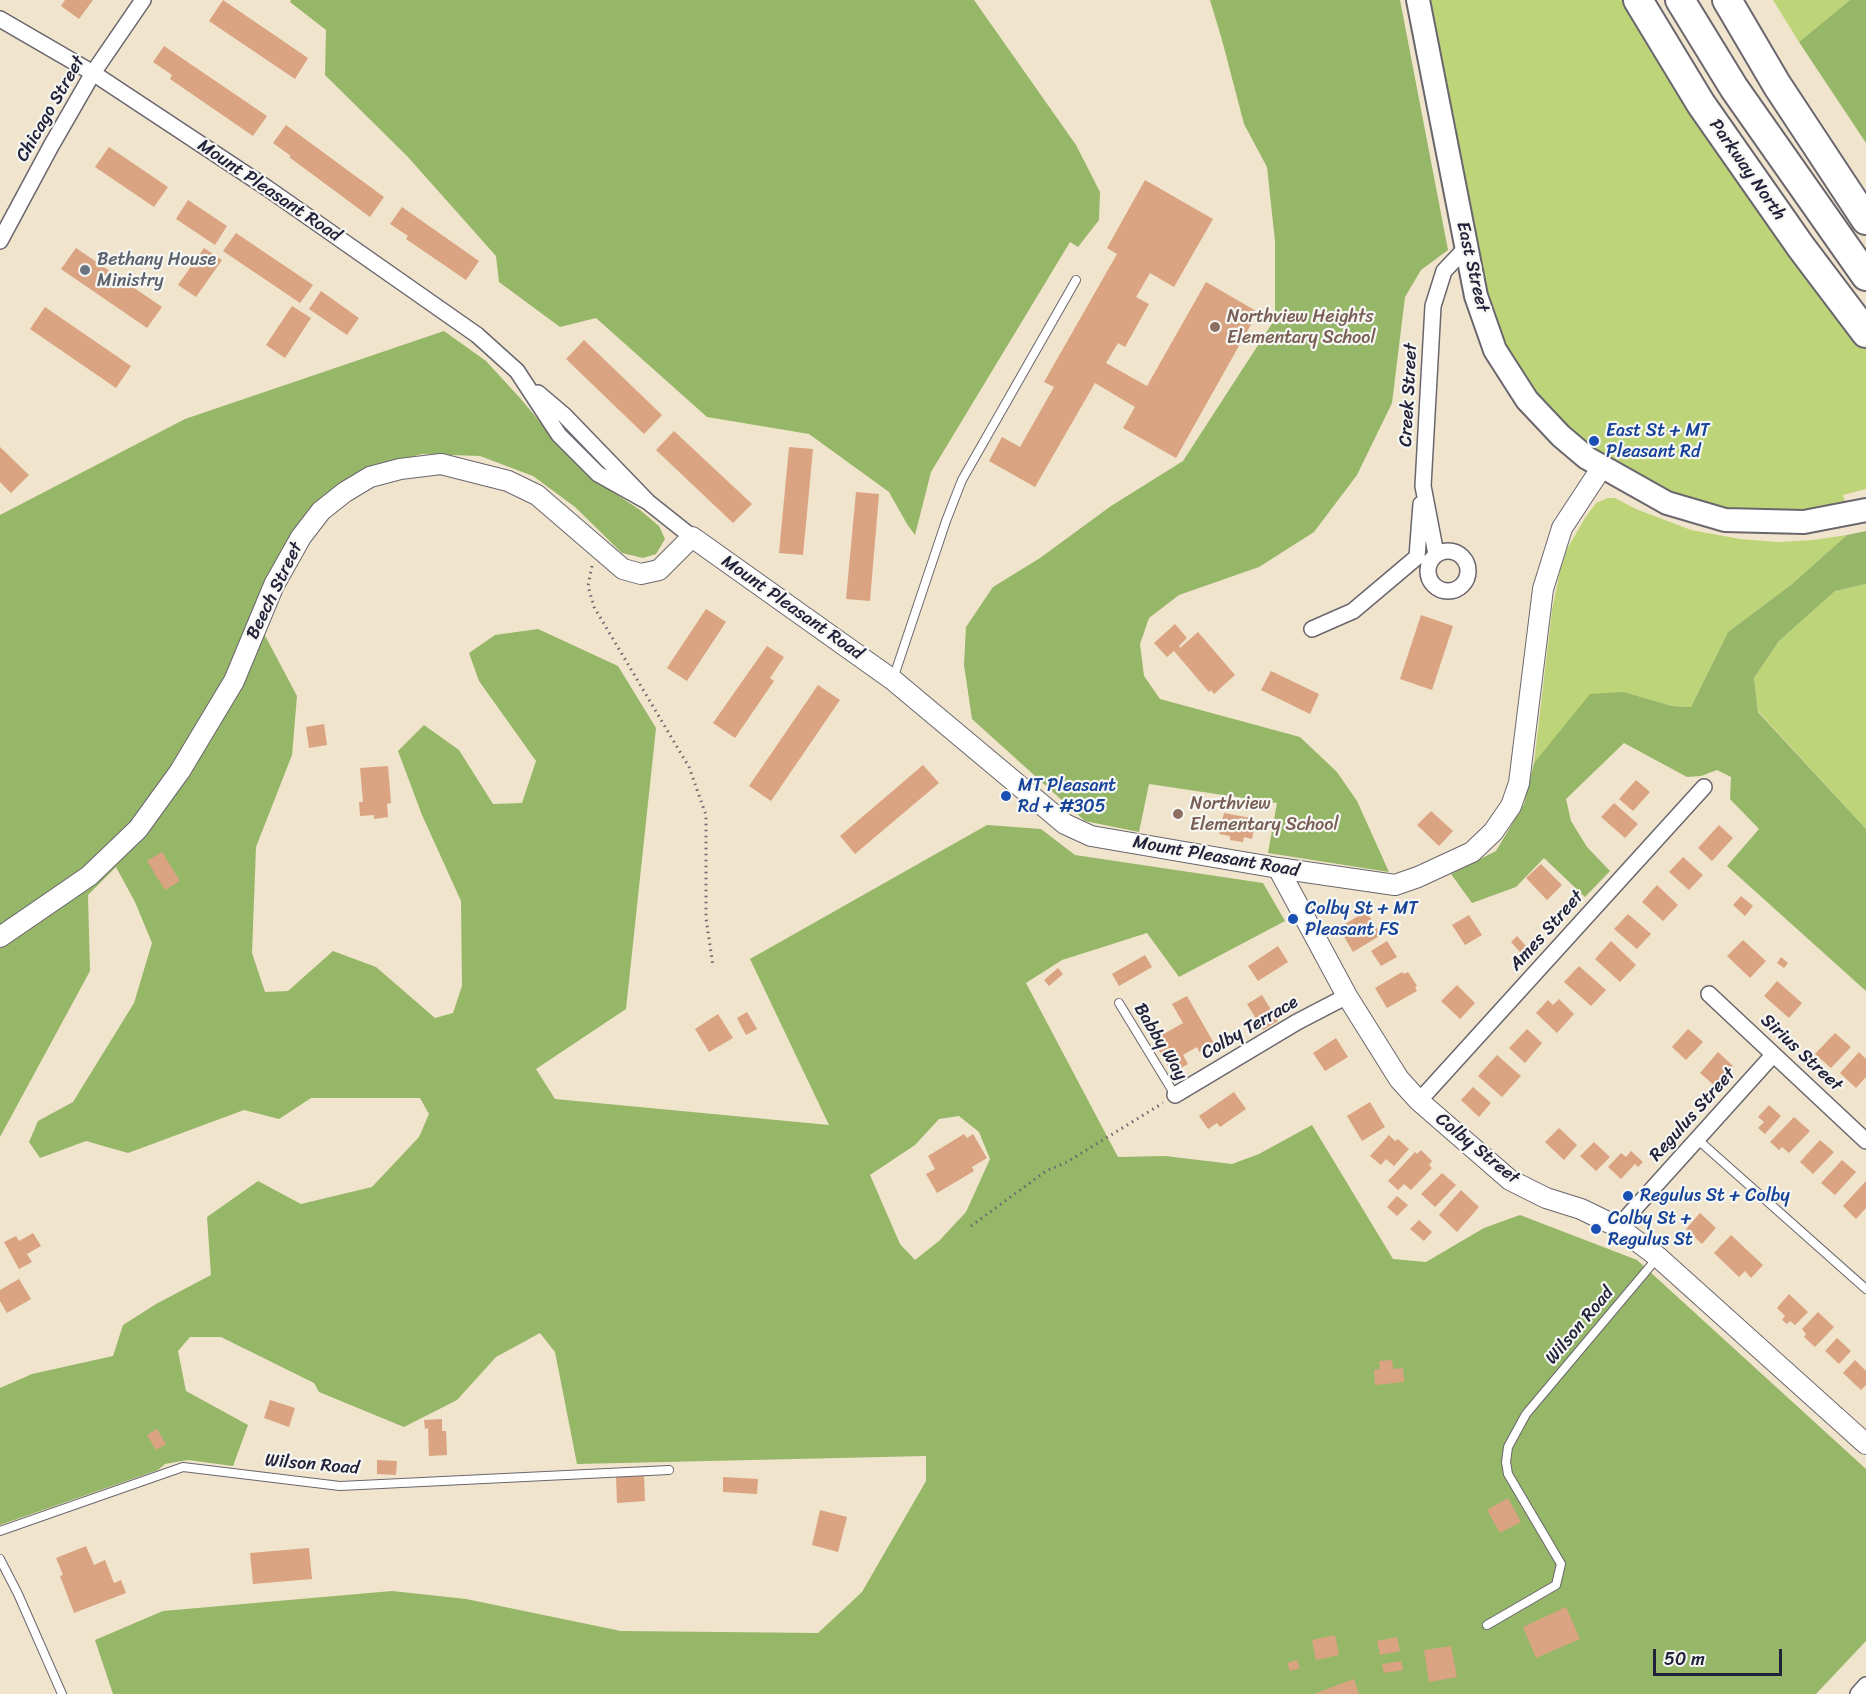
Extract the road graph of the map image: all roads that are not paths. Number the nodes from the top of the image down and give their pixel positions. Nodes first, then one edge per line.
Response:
1 (143, 0) edge
2 (1418, 0) edge
3 (1638, 0) edge
4 (1680, 0) edge
5 (1727, 0) edge
6 (0, 19) edge
7 (93, 73) junction
8 (1866, 220) edge
9 (0, 241) edge
10 (1467, 248) junction
11 (1866, 276) edge
12 (1076, 280) dead end
13 (1866, 333) edge
14 (1602, 467) junction
15 (1423, 486) junction
16 (1858, 512) edge
17 (692, 537) junction
18 (1436, 554) dead end
19 (1312, 629) dead end
20 (893, 680) junction
21 (1704, 787) dead end
22 (1278, 868) junction
23 (0, 937) edge
24 (1709, 994) dead end
25 (1347, 996) junction
26 (1119, 1003) dead end
27 (1773, 1055) junction
28 (1175, 1095) joint
29 (1419, 1101) junction
30 (1697, 1139) junction
31 (1866, 1141) edge
32 (1618, 1227) junction
33 (1658, 1257) junction
34 (1866, 1289) edge
35 (1866, 1444) edge
36 (669, 1470) dead end
37 (0, 1531) edge
38 (0, 1559) edge
39 (1487, 1625) dead end
40 (1866, 1685) edge
41 (62, 1694) edge
42 (1858, 1694) edge

1 - 7 street, Chicago Street
2 - 10 main road, East Street
3 - 13 highway, Parkway North
4 - 11 highway
5 - 8 highway
6 - 7 street, Mount Pleasant Road
7 - 9 street, Chicago Street
7 - 17 street, Mount Pleasant Road
10 - 14 main road, East Street
10 - 15 street, Creek Street
12 - 20 lane
14 - 16 main road, East Street
14 - 22 street, Mount Pleasant Road
15 - 18 street, Creek Street
15 - 19 street
17 - 20 street, Mount Pleasant Road
17 - 23 street, Beech Street
20 - 22 street, Mount Pleasant Road
21 - 29 street, Ames Street
22 - 25 street, Colby Street
24 - 27 street, Sirius Street
25 - 28 street, Colby Terrace
25 - 29 street, Colby Street
26 - 28 lane, Babby Way
27 - 30 street, Regulus Street
27 - 31 street, Sirius Street
29 - 32 street, Colby Street
30 - 32 street, Regulus Street
30 - 34 lane
32 - 33 street, Colby Street
33 - 35 street, Colby Street
33 - 39 lane, Wilson Road
36 - 37 lane, Wilson Road
38 - 41 lane
40 - 42 street

